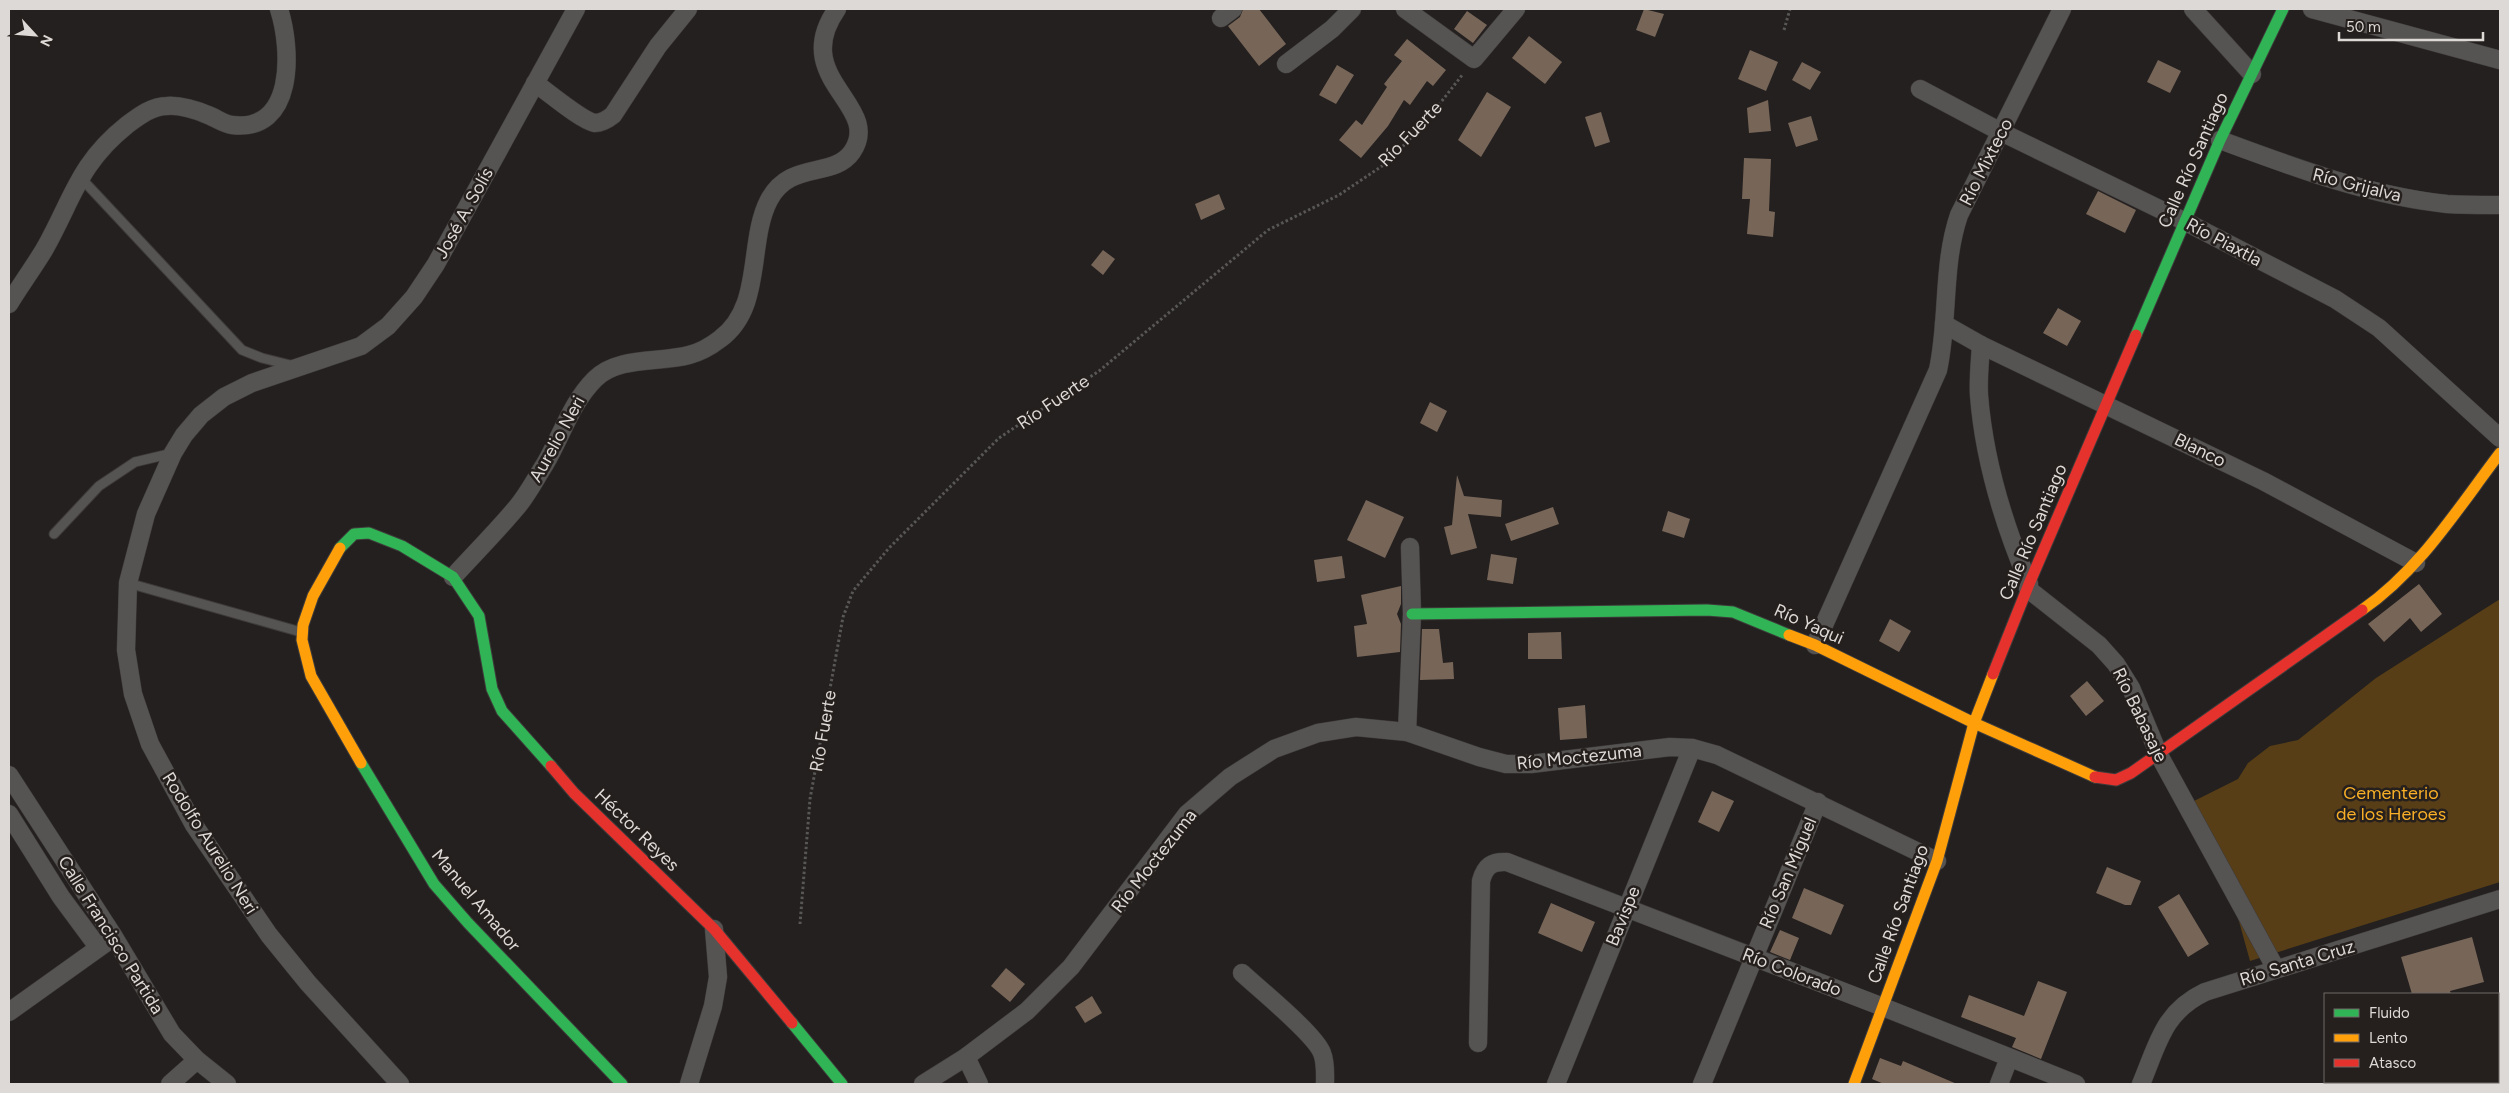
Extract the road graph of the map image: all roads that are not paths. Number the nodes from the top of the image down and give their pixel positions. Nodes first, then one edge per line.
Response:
1 (279, 9) edge
2 (576, 9) edge
3 (688, 9) edge
4 (837, 9) edge
5 (1352, 9) edge
6 (1405, 9) edge
7 (1516, 9) edge
8 (2062, 9) edge
9 (2193, 9) edge
10 (2283, 9) edge
11 (2312, 9) edge
12 (2500, 60) edge
13 (1286, 64) dead end
14 (2252, 74) junction
15 (535, 83) junction
16 (1920, 89) dead end
17 (2001, 132) junction
18 (2220, 140) junction
19 (80, 177) junction
20 (2500, 205) edge
21 (2184, 221) junction
22 (9, 304) edge
23 (1944, 324) junction
24 (1980, 345) junction
25 (302, 368) junction
26 (2106, 404) junction
27 (2500, 438) edge
28 (173, 453) junction
29 (2500, 453) edge
30 (54, 534) dead end
31 (1410, 547) dead end
32 (2416, 563) junction
33 (453, 577) junction
34 (128, 583) junction
35 (2029, 586) junction
36 (1412, 614) junction
37 (301, 632) junction
38 (1815, 645) junction
39 (1974, 723) junction
40 (1407, 732) junction
41 (1692, 748) junction
42 (2159, 755) junction
43 (9, 775) edge
44 (1818, 802) junction
45 (9, 814) edge
46 (1938, 861) junction
47 (2500, 899) edge
48 (1626, 908) junction
49 (714, 929) junction
50 (114, 937) junction
51 (98, 947) junction
52 (1753, 957) junction
53 (2276, 969) junction
54 (1242, 973) dead end
55 (1883, 1006) junction
56 (9, 1012) edge
57 (1478, 1043) dead end
58 (966, 1057) junction
59 (2009, 1058) junction
60 (197, 1060) junction
61 (170, 1084) edge
62 (227, 1084) edge
63 (400, 1084) edge
64 (622, 1084) edge
65 (689, 1084) edge
66 (842, 1084) edge
67 (923, 1084) edge
68 (979, 1084) edge
69 (1325, 1084) edge
70 (1556, 1084) edge
71 (1702, 1084) edge
72 (1854, 1084) edge
73 (1999, 1084) edge
74 (2076, 1084) edge
75 (2141, 1084) edge

1 - 19 street
2 - 15 street, José A. Solís
3 - 15 street
4 - 33 street, Aurelio Neri
5 - 13 street
6 - 7 street
8 - 17 street, Río Mixteco
9 - 14 street
10 - 14 street, Calle Río Santiago
11 - 12 street
14 - 18 street, Calle Río Santiago
15 - 25 street, José A. Solís
16 - 17 street, Río Piaxtla
17 - 21 street, Río Piaxtla
17 - 23 street, Río Mixteco
18 - 20 street, Río Grijalva
18 - 21 street, Calle Río Santiago
19 - 22 street
19 - 25 lane
21 - 26 street, Calle Río Santiago
21 - 27 street, Río Piaxtla
23 - 24 street, Blanco
23 - 38 street, Río Mixteco
24 - 26 street, Blanco
24 - 35 street, Río Babasaje
25 - 28 street, Rodolfo Aurelio Neri
26 - 32 street, Blanco
26 - 35 street, Calle Río Santiago
28 - 30 lane
28 - 34 street, Rodolfo Aurelio Neri
29 - 32 street
31 - 36 street
32 - 42 street, Río Yaqui
33 - 37 street
33 - 49 street, Héctor Reyes
34 - 37 lane
34 - 63 street, Rodolfo Aurelio Neri
35 - 39 street, Calle Río Santiago
35 - 42 street, Río Babasaje
36 - 38 street, Río Yaqui
36 - 40 street
37 - 64 street, Manuel Amador
38 - 39 street, Río Yaqui
39 - 42 street, Río Yaqui
39 - 46 street, Calle Río Santiago
40 - 41 street, Río Moctezuma
40 - 58 street, Río Moctezuma
41 - 44 street, Río Moctezuma
41 - 48 street, Bavispe
42 - 53 street, Río Babasaje
43 - 50 street, Calle Francisco Partida
44 - 46 street, Río Moctezuma
44 - 52 street, Río San Miguel
45 - 51 street
46 - 55 street, Calle Río Santiago
47 - 53 street, Río Santa Cruz
48 - 52 street, Río Colorado
48 - 57 street, Río Colorado
48 - 70 street, Bavispe
49 - 65 street
49 - 66 street, Héctor Reyes
50 - 51 street
50 - 60 street, Calle Francisco Partida
51 - 56 street
52 - 55 street, Río Colorado
52 - 71 street, Río San Miguel
53 - 75 street, Río Santa Cruz
54 - 69 street
55 - 59 street, Río Colorado
55 - 72 street, Calle Río Santiago
58 - 67 street, Río Moctezuma
58 - 68 street
59 - 73 street
59 - 74 street, Río Colorado
60 - 61 street
60 - 62 street, Calle Francisco Partida

